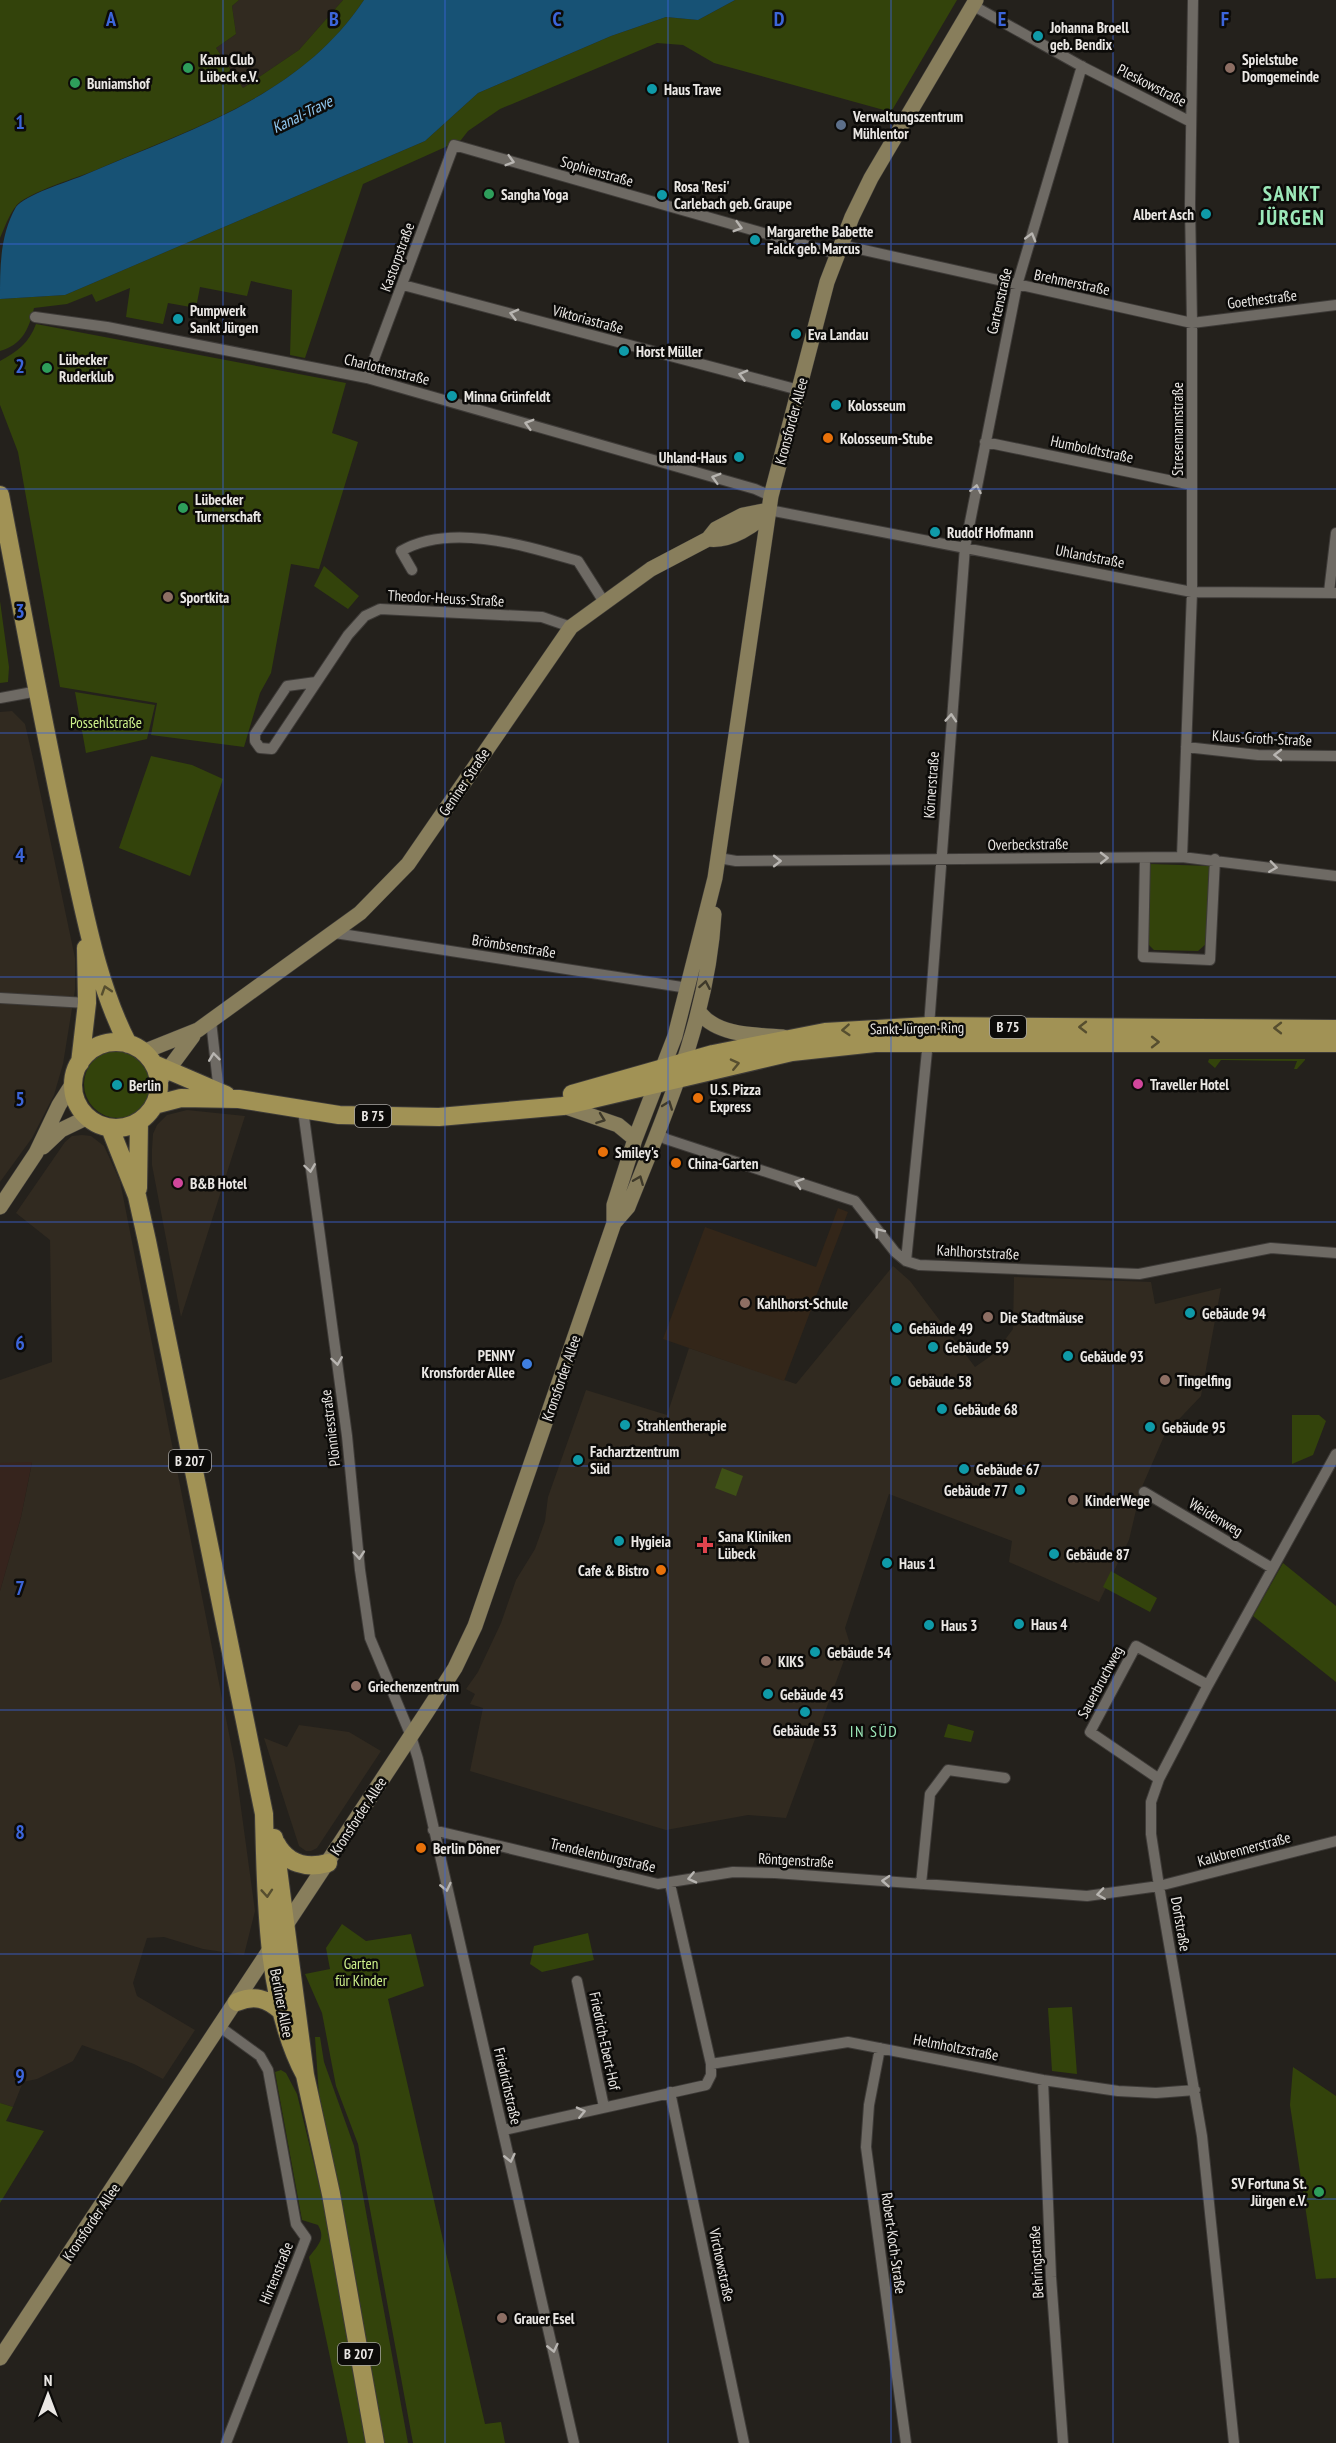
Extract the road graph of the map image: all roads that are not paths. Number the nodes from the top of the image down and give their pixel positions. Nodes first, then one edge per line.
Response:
1 (1193, 0) edge
2 (974, 3) edge
3 (1082, 66) junction
4 (1191, 122) junction
5 (454, 145) joint
6 (839, 250) junction
7 (403, 285) junction
8 (1017, 285) junction
9 (1336, 305) edge
10 (35, 316) dead end
11 (1192, 323) junction
12 (367, 378) junction
13 (800, 390) junction
14 (985, 442) junction
15 (1192, 485) junction
16 (0, 495) edge
17 (770, 503) junction
18 (1336, 533) edge
19 (965, 547) junction
20 (412, 570) dead end
21 (1192, 592) junction
22 (1332, 592) edge
23 (604, 602) junction
24 (572, 627) junction
25 (316, 682) junction
26 (38, 691) junction
27 (0, 698) edge
28 (1186, 747) junction
29 (1336, 756) edge
30 (1182, 857) junction
31 (719, 858) junction
32 (1145, 858) junction
33 (1215, 859) junction
34 (940, 860) junction
35 (75, 869) junction
36 (1336, 876) edge
37 (716, 878) junction
38 (335, 933) junction
39 (688, 988) junction
40 (0, 998) edge
41 (87, 1002) junction
42 (700, 1013) junction
43 (205, 1026) junction
44 (1336, 1029) edge
45 (928, 1034) junction
46 (789, 1037) junction
47 (1336, 1043) edge
48 (150, 1062) junction
49 (80, 1063) junction
50 (671, 1072) junction
51 (74, 1083) junction
52 (219, 1092) junction
53 (239, 1099) junction
54 (154, 1105) junction
55 (563, 1106) junction
56 (303, 1110) junction
57 (509, 1111) junction
58 (88, 1117) junction
59 (139, 1121) junction
60 (110, 1128) junction
61 (657, 1133) junction
62 (635, 1139) junction
63 (36, 1153) junction
64 (137, 1196) junction
65 (0, 1207) edge
66 (614, 1223) junction
67 (1336, 1254) edge
68 (906, 1261) junction
69 (1336, 1454) edge
70 (1144, 1492) dead end
71 (1272, 1568) junction
72 (1208, 1685) junction
73 (411, 1736) junction
74 (1005, 1778) dead end
75 (1159, 1779) junction
76 (264, 1814) junction
77 (433, 1830) junction
78 (275, 1840) junction
79 (1336, 1841) edge
80 (328, 1863) junction
81 (670, 1884) junction
82 (921, 1884) junction
83 (1159, 1886) junction
84 (287, 1925) junction
85 (272, 1947) junction
86 (577, 1981) dead end
87 (237, 2002) junction
88 (281, 2011) junction
89 (220, 2028) junction
90 (880, 2048) junction
91 (711, 2064) junction
92 (305, 2075) junction
93 (1043, 2080) junction
94 (1195, 2090) junction
95 (670, 2092) junction
96 (604, 2107) junction
97 (504, 2130) junction
98 (0, 2358) edge
99 (226, 2443) edge
100 (375, 2443) edge
101 (574, 2443) edge
102 (744, 2443) edge
103 (906, 2443) edge
104 (1063, 2443) edge
105 (1234, 2443) edge

1 - 4 street, Stresemannstraße
2 - 3 street, Pleskowstraße
2 - 6 main road, Kronsforder Allee
3 - 4 street, Pleskowstraße
8 -> 3 street, Gartenstraße
4 - 11 street, Stresemannstraße
5 -> 6 street, Sophienstraße
5 - 7 street, Kastorpstraße
6 - 8 street, Brehmerstraße
6 - 13 main road, Kronsforder Allee
7 - 12 street, Kastorpstraße
13 -> 7 street, Viktoriastraße
8 - 11 street, Brehmerstraße
8 - 14 street, Gartenstraße
9 - 11 street, Goethestraße
10 - 12 street, Charlottenstraße
11 - 15 street, Stresemannstraße
17 -> 12 street, Charlottenstraße
13 - 17 main road, Kronsforder Allee
14 - 15 street, Humboldtstraße
19 -> 14 street, Gartenstraße
15 - 21 street, Stresemannstraße
16 - 26 main road
17 - 19 street, Uhlandstraße
17 - 23 main road, Geniner Straße
17 - 31 main road, Kronsforder Allee
18 - 22 street
19 - 21 street, Uhlandstraße
34 -> 19 street, Körnerstraße
20 - 23 street
21 - 22 street, Uhlandstraße
21 - 28 street, Stresemannstraße
23 - 24 main road, Geniner Straße
24 - 25 street, Theodor-Heuss-Straße
24 - 38 main road, Geniner Straße
25 - 25 street, Theodor-Heuss-Straße
26 - 27 street
26 - 35 main road
29 -> 28 street, Klaus-Groth-Straße
28 - 30 street, Stresemannstraße
30 - 32 street, Overbeckstraße
30 - 33 street, Overbeckstraße
31 -> 34 street, Overbeckstraße
31 - 37 main road, Kronsforder Allee
32 - 33 street
34 -> 32 street, Overbeckstraße
33 -> 36 street, Overbeckstraße
34 - 45 street, Körnerstraße
35 - 41 main road
48 -> 35 main road
37 - 39 main road, Kronsforder Allee
42 -> 37 main road, Kronsforder Allee
38 - 39 street, Brömbsenstraße
38 - 43 main road, Geniner Straße
39 - 50 main road, Kronsforder Allee
40 - 41 street
41 - 49 main road
42 - 46 main road
42 - 50 main road, Kronsforder Allee
43 - 48 main road, Geniner Straße
43 - 48 main road, Geniner Straße
52 -> 43 street
44 -> 45 main road, Sankt-Jürgen-Ring / B 75
45 -> 46 main road, Sankt-Jürgen-Ring / B 75
45 -> 47 main road, Sankt-Jürgen-Ring / B 75
50 -> 45 main road, Sankt-Jürgen-Ring / B 75
45 - 68 street, Körnerstraße
46 - 50 main road, Sankt-Jürgen-Ring / B 75
48 - 49 main road
48 - 52 main road, Sankt-Jürgen-Ring / B 75
48 - 54 main road
49 - 51 main road
50 - 55 main road, Sankt-Jürgen-Ring / B 75
50 - 57 main road, Sankt-Jürgen-Ring / B 75
61 -> 50 main road, Kronsforder Allee
50 - 62 main road, Kronsforder Allee
51 - 58 main road
51 - 63 main road
52 - 53 main road, Sankt-Jürgen-Ring / B 75
53 - 54 main road, Sankt-Jürgen-Ring / B 75
53 - 56 main road, Sankt-Jürgen-Ring / B 75
54 - 59 main road
55 - 57 main road, Sankt-Jürgen-Ring / B 75
55 -> 62 main road
56 - 57 main road, Sankt-Jürgen-Ring / B 75
56 -> 73 street, Plönniesstraße
58 - 60 main road
58 - 63 main road
59 - 60 main road
59 - 64 main road, B 207
60 - 64 main road, B 207
66 -> 61 main road, Kronsforder Allee
68 -> 61 street
62 - 66 main road, Kronsforder Allee
63 - 65 main road
64 - 76 main road, B 207
66 - 73 main road, Kronsforder Allee
67 - 68 street, Kahlhorststraße
69 - 71 street, Dorfstraße
70 - 71 street, Weidenweg
71 - 72 street, Dorfstraße
72 - 75 street, Dorfstraße
72 - 75 street, Sauerbruchweg
73 - 77 street, Friedrichstraße
73 - 80 main road, Kronsforder Allee
74 - 82 street
75 - 83 street, Dorfstraße
76 - 78 main road, B 207
76 -> 85 main road, Berliner Allee / B 207
77 - 81 street, Trendelenburgstraße
77 -> 97 street, Friedrichstraße
78 - 80 main road
78 - 84 main road, B 207
79 - 83 street, Kalkbrennerstraße
80 - 84 main road, Kronsforder Allee
82 -> 81 street, Röntgenstraße
81 - 91 street, Trendelenburgstraße
83 -> 82 street, Röntgenstraße
83 - 94 street, Dorfstraße
84 - 85 main road, Kronsforder Allee
84 - 92 main road, Berliner Allee / B 207
85 - 87 main road, Kronsforder Allee
85 - 88 main road, Berliner Allee / B 207
86 - 96 street, Friedrich-Ebert-Hof
87 - 88 main road
87 - 89 main road, Kronsforder Allee
88 - 92 main road, Berliner Allee / B 207
89 - 98 main road, Kronsforder Allee
89 - 99 street, Hirtenstraße
90 - 91 street, Helmholtzstraße
90 - 93 street, Helmholtzstraße
90 - 103 street, Robert-Koch-Straße
91 - 95 street, Trendelenburgstraße
92 - 100 main road, B 207
93 - 94 street, Helmholtzstraße
93 - 104 street, Behringstraße
94 - 105 street, Dorfstraße
95 - 96 street
95 - 102 street, Virchowstraße
97 -> 96 street
97 -> 101 street, Friedrichstraße

